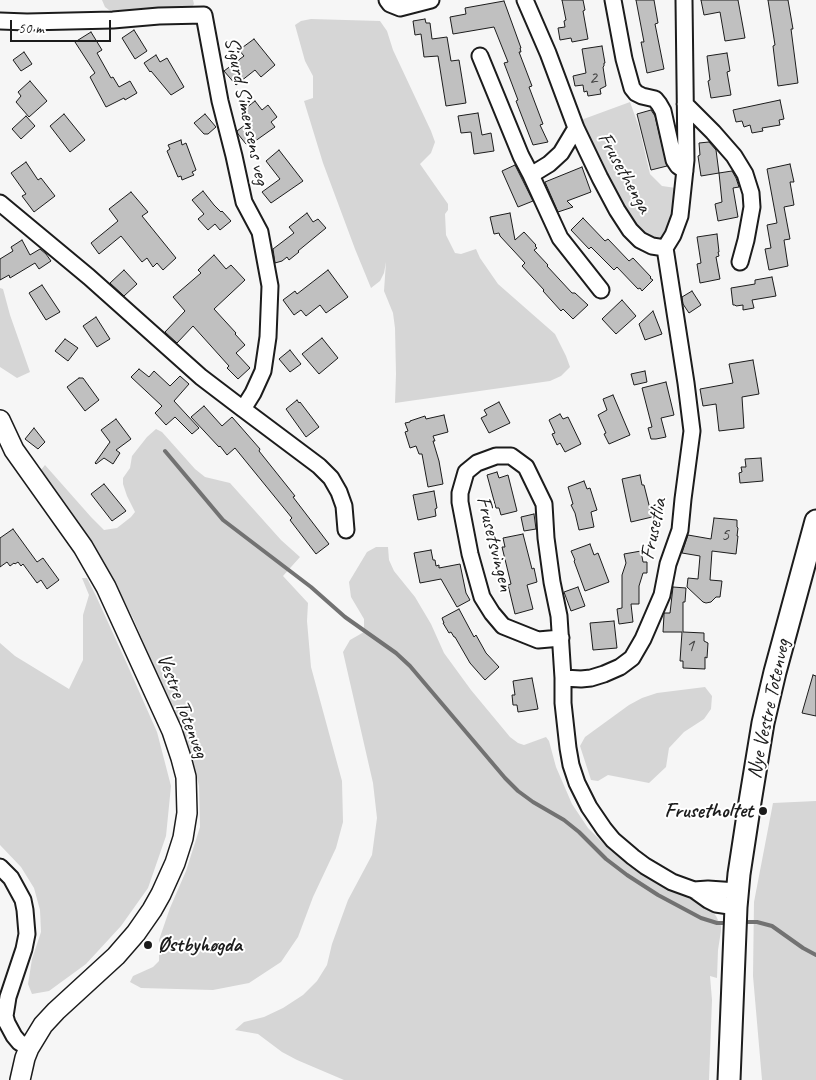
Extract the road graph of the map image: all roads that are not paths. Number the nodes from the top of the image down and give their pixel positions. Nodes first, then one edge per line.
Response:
1 (387, 0) edge
2 (431, 0) edge
3 (526, 0) edge
4 (613, 0) edge
5 (684, 0) edge
6 (0, 20) edge
7 (480, 56) dead end
8 (685, 104) junction
9 (576, 128) junction
10 (685, 170) junction
11 (531, 175) junction
12 (0, 203) edge
13 (664, 248) junction
14 (740, 262) dead end
15 (601, 290) dead end
16 (242, 409) junction
17 (0, 420) edge
18 (816, 523) edge
19 (346, 530) dead end
20 (560, 638) junction
21 (564, 678) junction
22 (0, 867) edge
23 (736, 899) junction
24 (28, 1048) junction
25 (20, 1080) edge
26 (729, 1080) edge

1 - 2 street
3 - 9 street, Frusethenga
4 - 10 street
5 - 8 street, Frusethenga
6 - 16 street, Sigurd Simensens veg
7 - 11 street
8 - 10 street, Frusethenga
8 - 14 street
9 - 11 street, Frusethenga
9 - 13 street, Frusethenga
10 - 13 street, Frusethenga
11 - 15 street
12 - 16 street
13 - 21 street, Frusetlia
16 - 19 street
17 - 24 street, Vestre Totenveg
18 - 23 main road, Nye Vestre Totenveg
20 - 20 street, Frusetsvingen
20 - 21 street, Frusetsvingen
21 - 23 street
22 - 24 street
23 - 26 main road, Nye Vestre Totenveg
24 - 25 street, Vestre Totenveg

